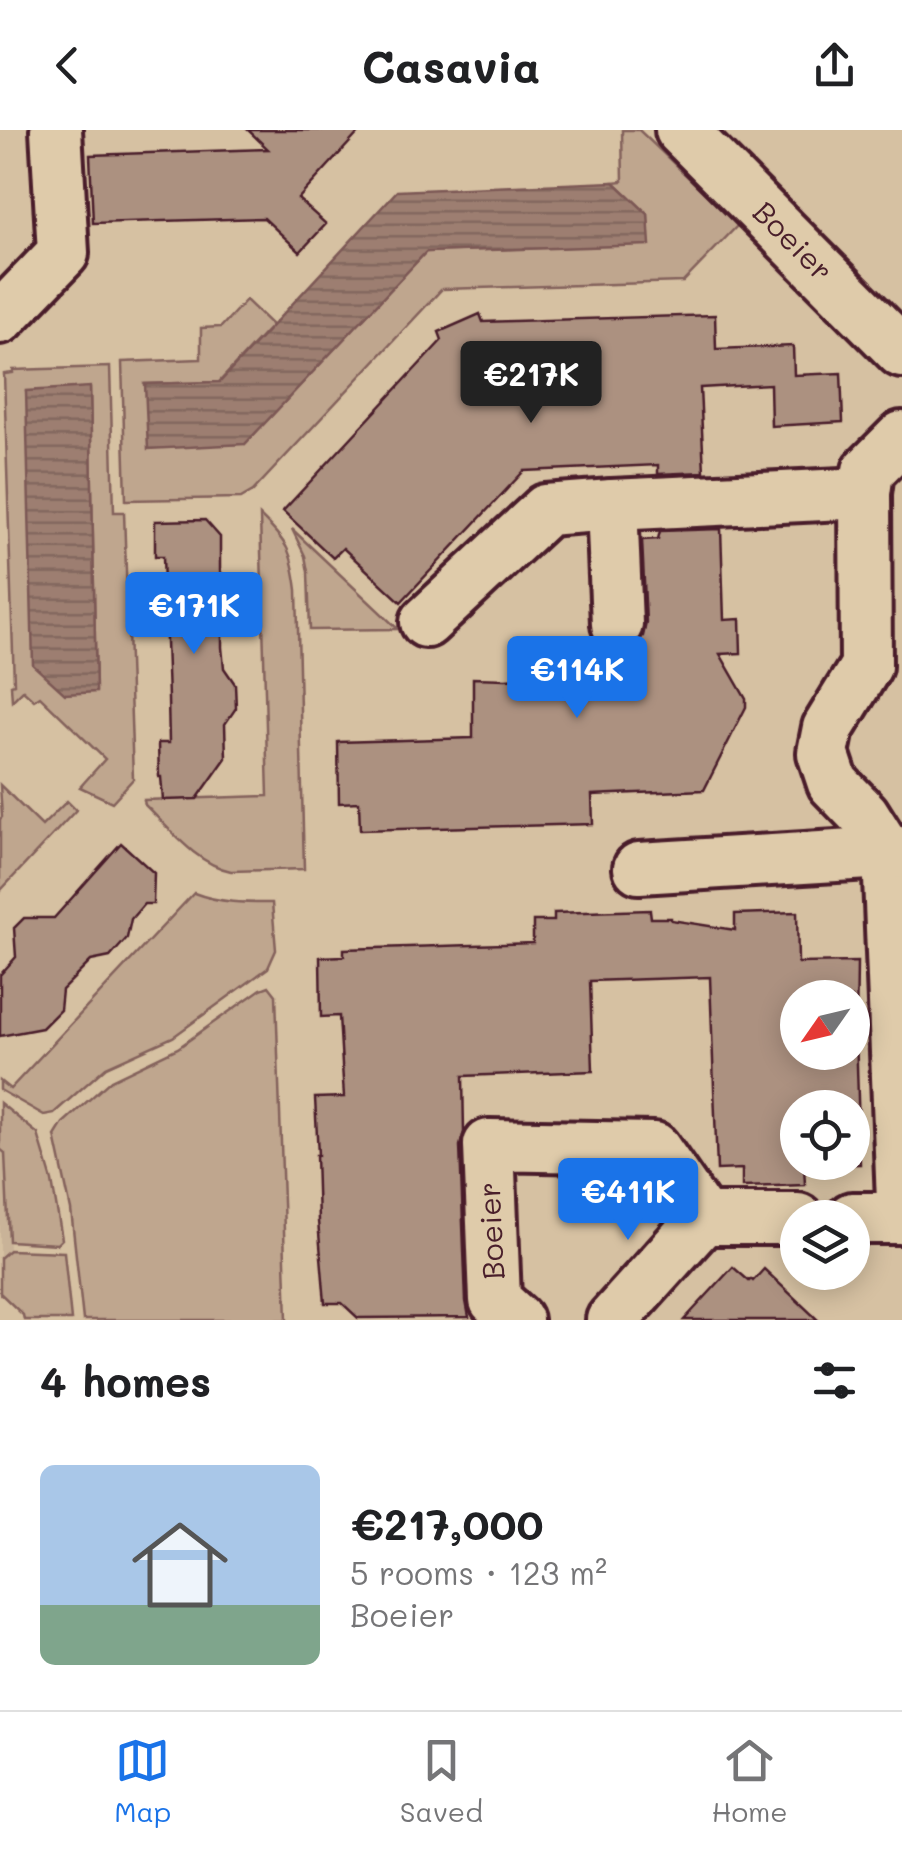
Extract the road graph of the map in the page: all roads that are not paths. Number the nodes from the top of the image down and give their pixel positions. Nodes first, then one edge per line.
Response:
1 (56, 130) edge
2 (681, 130) edge
3 (0, 318) edge
4 (902, 352) edge
5 (902, 436) edge
6 (865, 493) junction
7 (612, 505) junction
8 (426, 622) dead end
9 (617, 624) dead end
10 (895, 852) edge
11 (639, 868) dead end
12 (902, 1201) edge
13 (870, 1218) edge
14 (902, 1218) edge
15 (703, 1219) junction
16 (780, 1219) edge
17 (517, 1320) edge
18 (612, 1320) edge

1 - 3 street
2 - 4 street, Boeier
5 - 6 street
6 - 7 street
6 - 10 street
7 - 8 street
7 - 9 street
10 - 11 street
10 - 12 street
13 - 14 street
15 - 16 street
15 - 17 street, Boeier
15 - 18 street

